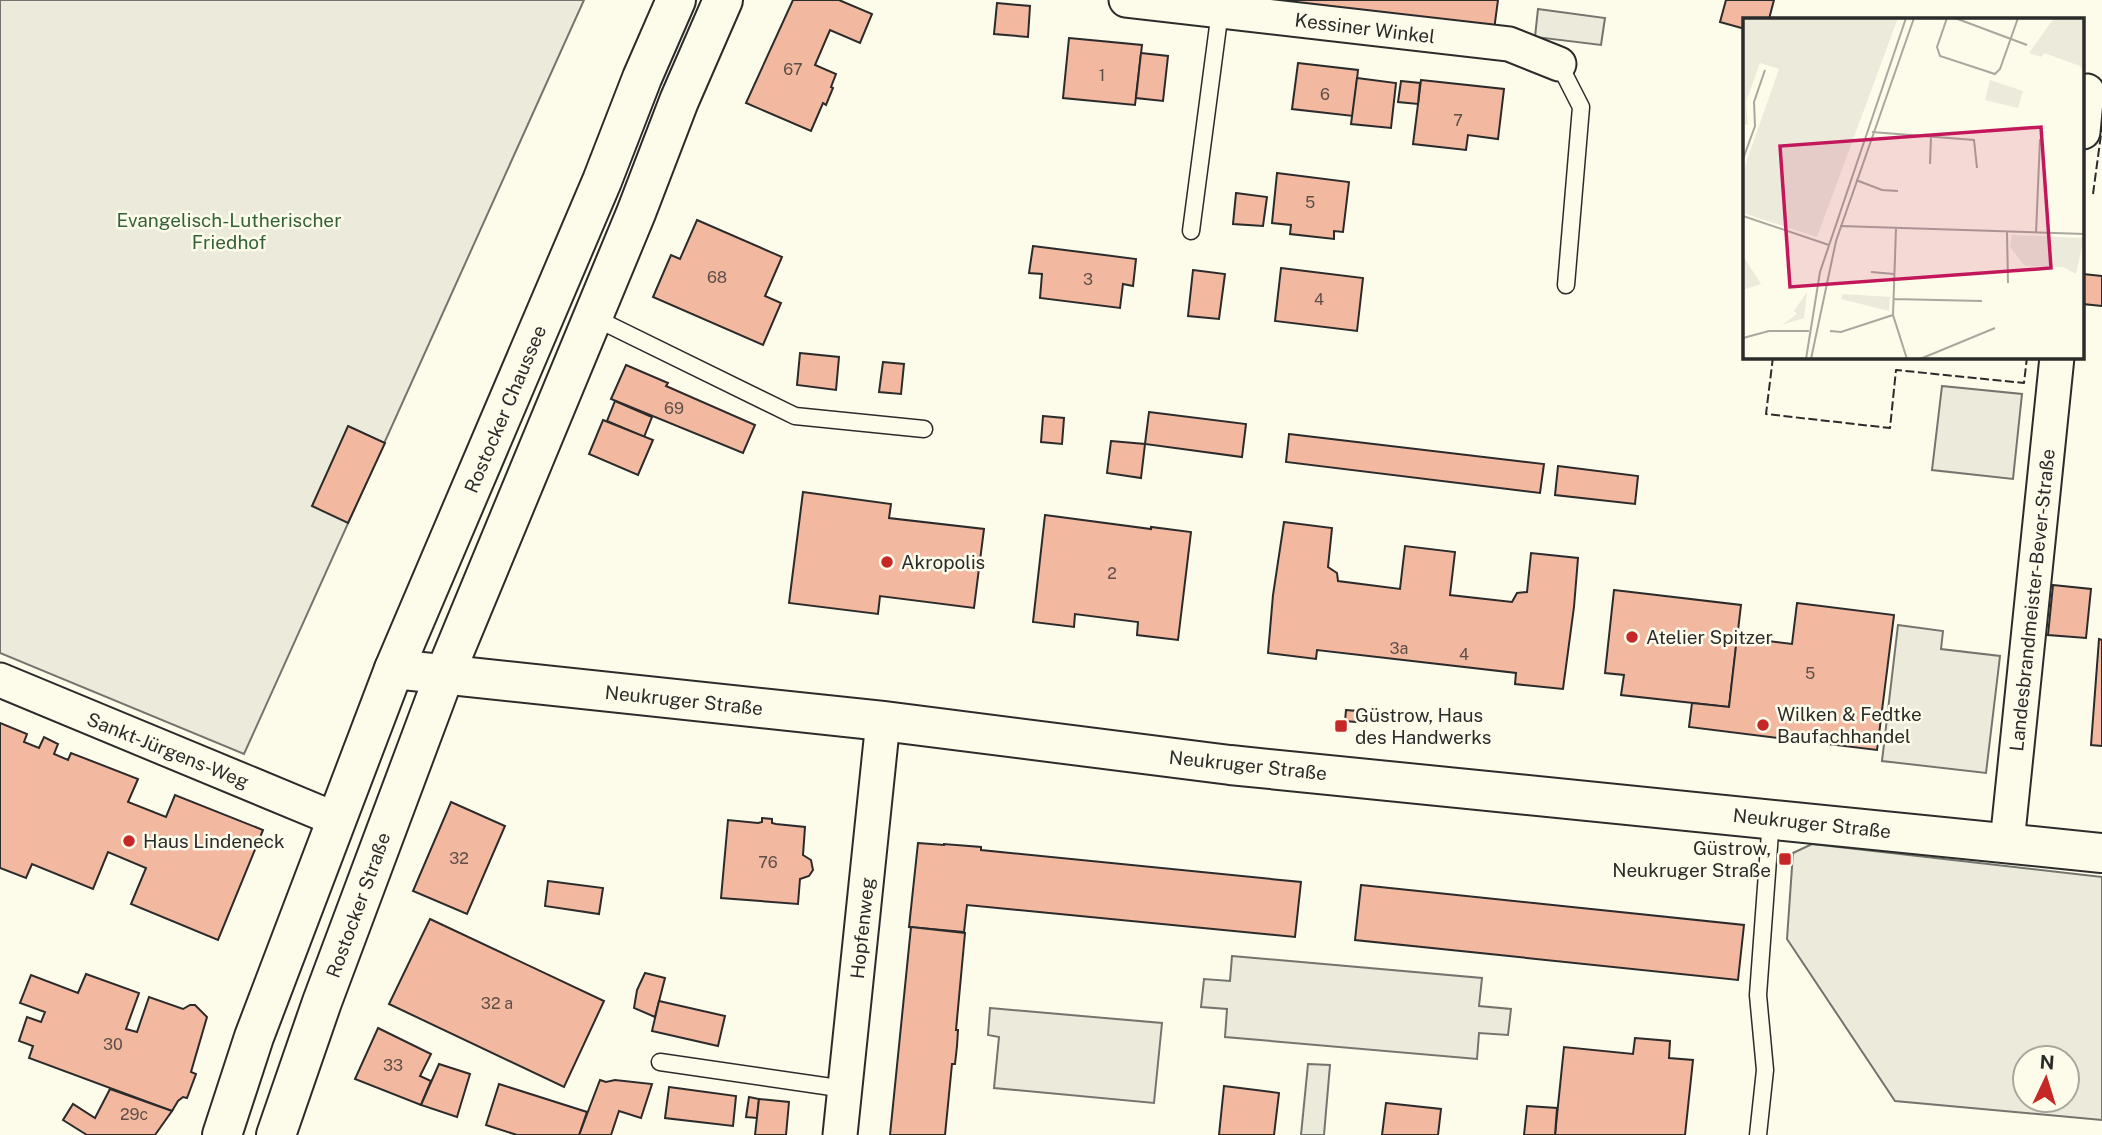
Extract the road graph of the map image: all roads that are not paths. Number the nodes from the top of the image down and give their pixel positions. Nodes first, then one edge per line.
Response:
1 (676, 0) edge
2 (723, 0) edge
3 (1126, 0) edge
4 (1220, 11) junction
5 (1559, 64) joint
6 (2087, 91) dead end
7 (2084, 122) edge
8 (1191, 231) dead end
9 (1566, 285) dead end
10 (593, 317) junction
11 (2057, 359) edge
12 (924, 429) dead end
13 (394, 669) junction
14 (444, 676) junction
15 (0, 680) edge
16 (883, 721) junction
17 (335, 819) junction
18 (1772, 819) junction
19 (2007, 843) junction
20 (2102, 853) edge
21 (660, 1062) dead end
22 (845, 1089) junction
23 (222, 1135) edge
24 (276, 1135) edge
25 (840, 1135) edge
26 (1758, 1135) edge

1 - 13 main road, Rostocker Chaussee
2 - 10 main road
3 - 4 street, Kessiner Winkel
4 - 5 street, Kessiner Winkel
4 - 8 lane
5 - 9 lane
6 - 7 street
10 - 12 lane
10 - 14 main road
11 - 19 street, Landesbrandmeister-Bever-Straße
13 - 14 main road, Neukruger Straße
13 - 17 main road, Rostocker Chaussee
14 - 16 main road, Neukruger Straße
14 - 24 main road, Rostocker Straße
15 - 17 street, Sankt-Jürgens-Weg
16 - 18 main road, Neukruger Straße
16 - 22 street, Hopfenweg
17 - 23 main road
18 - 19 main road, Neukruger Straße
18 - 26 lane
19 - 20 main road, Neukruger Straße
21 - 22 lane
22 - 25 street, Hopfenweg

